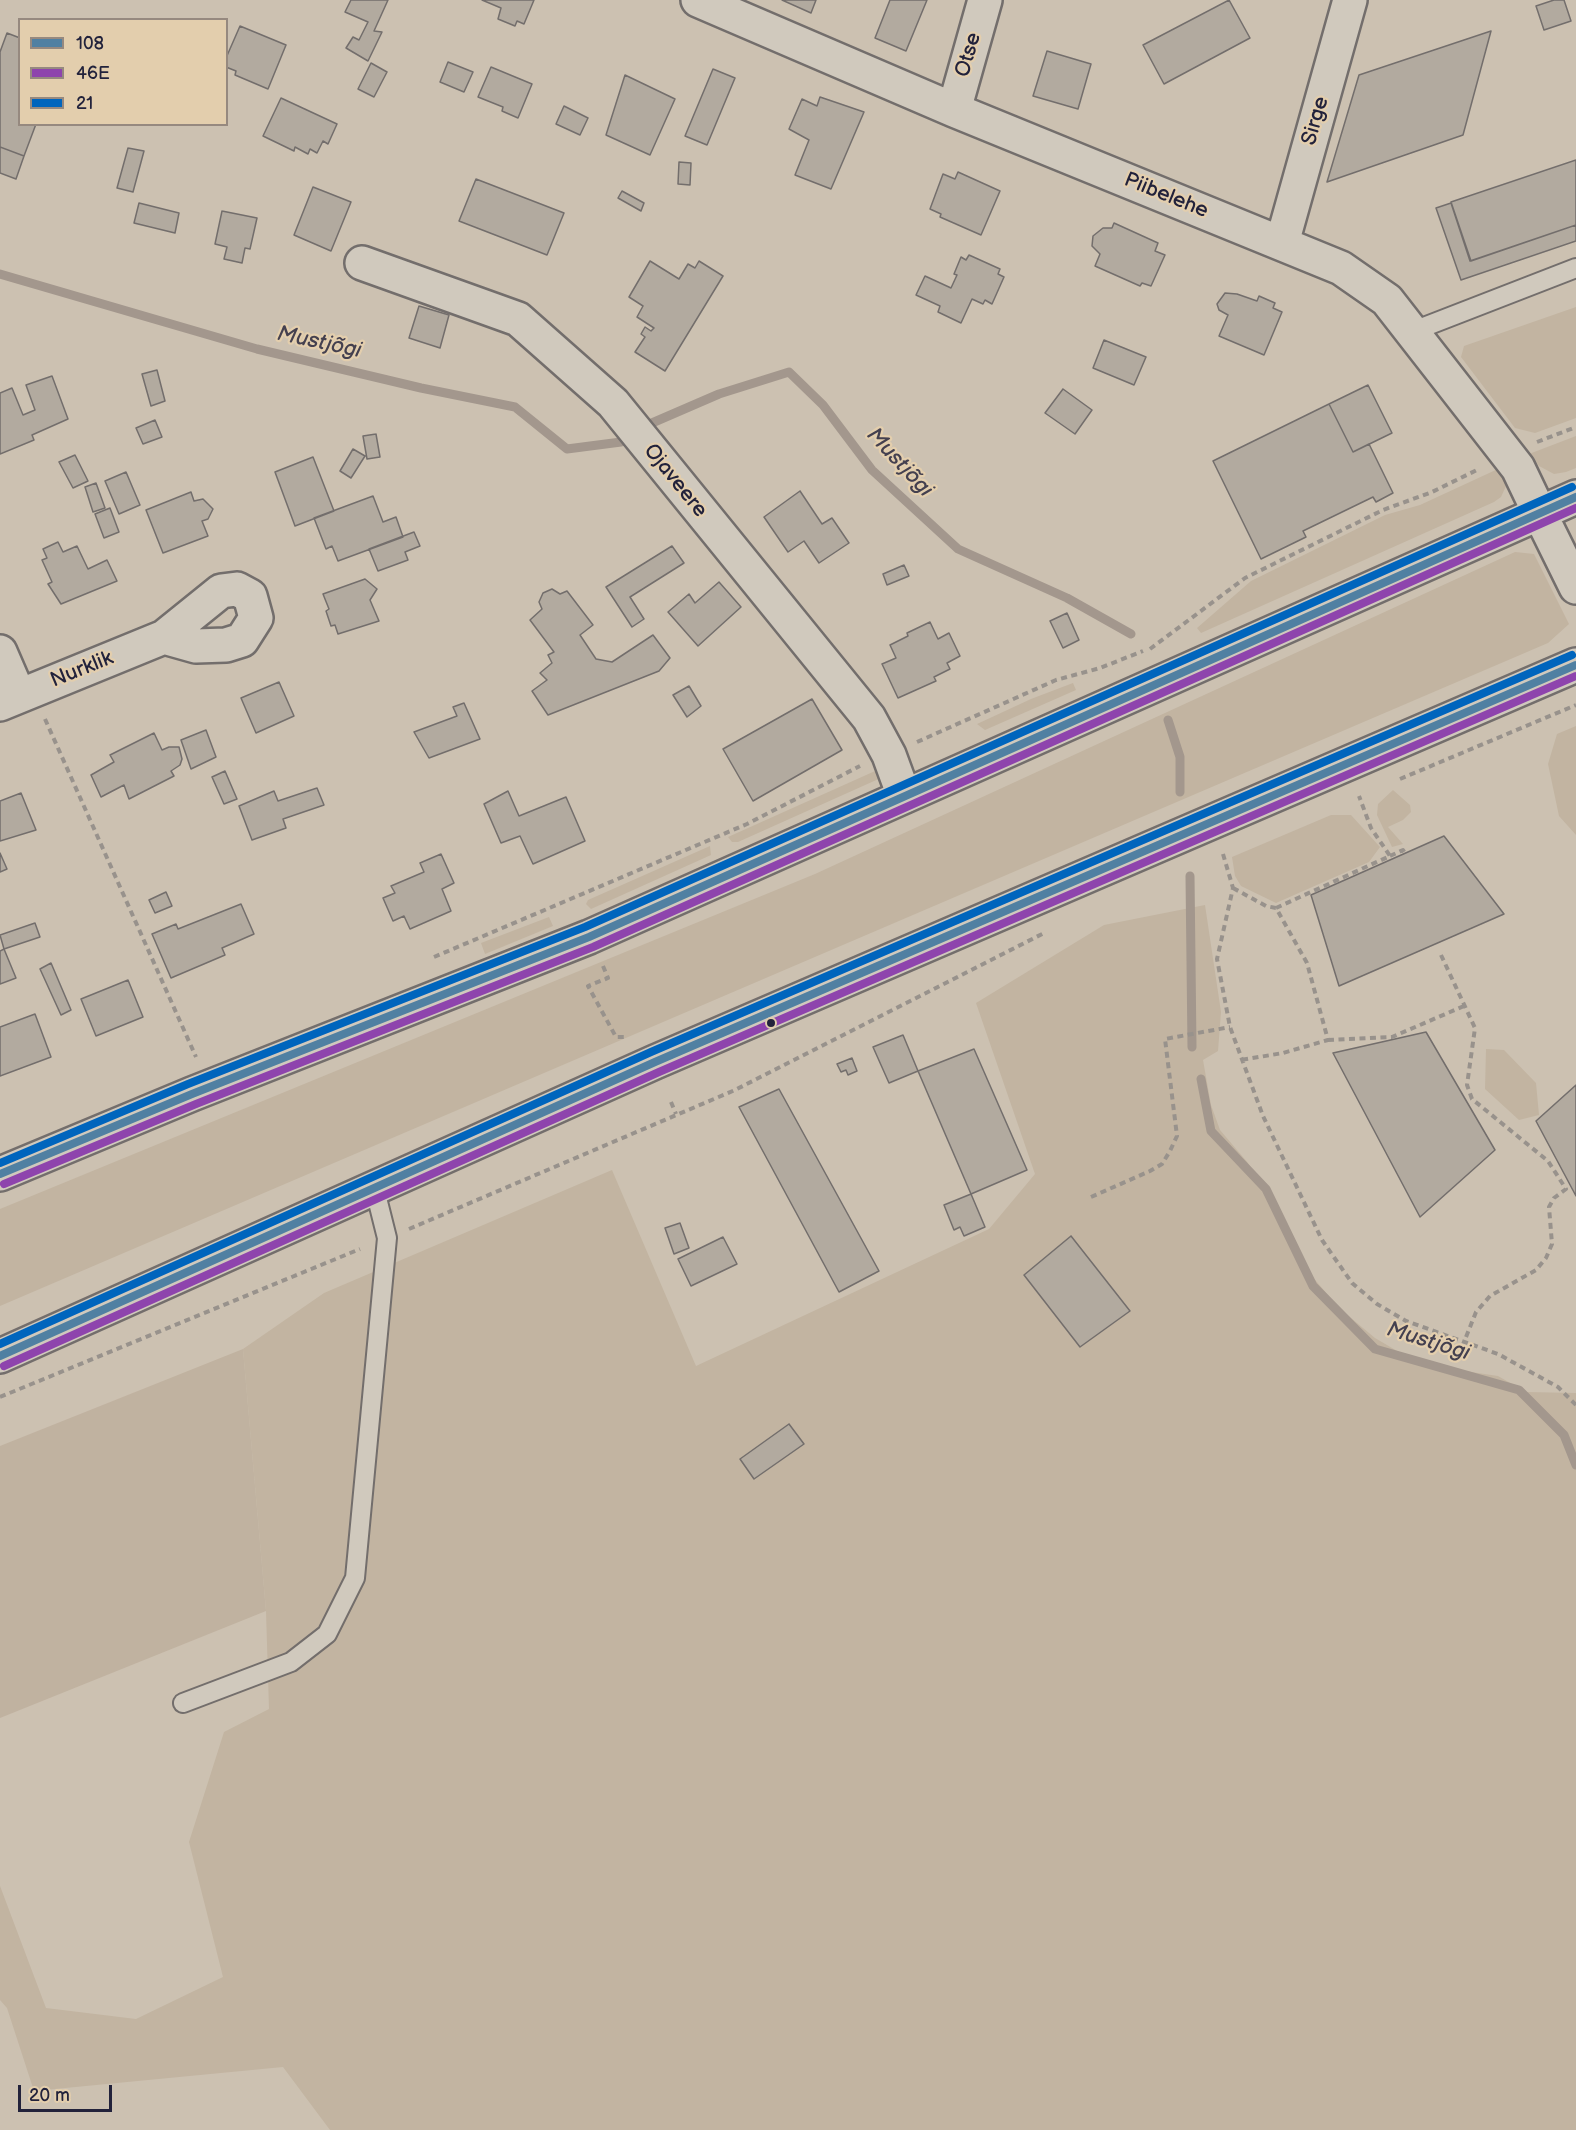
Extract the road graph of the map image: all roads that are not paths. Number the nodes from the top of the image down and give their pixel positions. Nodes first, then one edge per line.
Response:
1 (698, 0) edge
2 (985, 0) edge
3 (1350, 0) edge
4 (954, 110) junction
5 (1281, 243) junction
6 (362, 263) dead end
7 (1576, 268) edge
8 (1411, 332) junction
9 (1576, 497) edge
10 (1539, 512) junction
11 (1576, 587) edge
12 (164, 637) dead end
13 (0, 652) edge
14 (1576, 665) edge
15 (17, 697) edge
16 (903, 796) junction
17 (0, 1174) edge
18 (374, 1186) junction
19 (0, 1356) edge
20 (183, 1703) dead end

1 - 4 main road, Piibelehe
2 - 4 main road, Otse
3 - 5 main road, Sirge
4 - 5 main road, Piibelehe
5 - 8 main road, Piibelehe
6 - 16 main road, Ojaveere
7 - 8 lane
8 - 10 main road, Piibelehe
9 - 10 main road
10 - 11 main road, Piibelehe
10 - 16 main road
12 - 15 main road, Nurklik
13 - 15 main road
14 - 18 main road
16 - 17 main road
18 - 19 main road
18 - 20 lane

